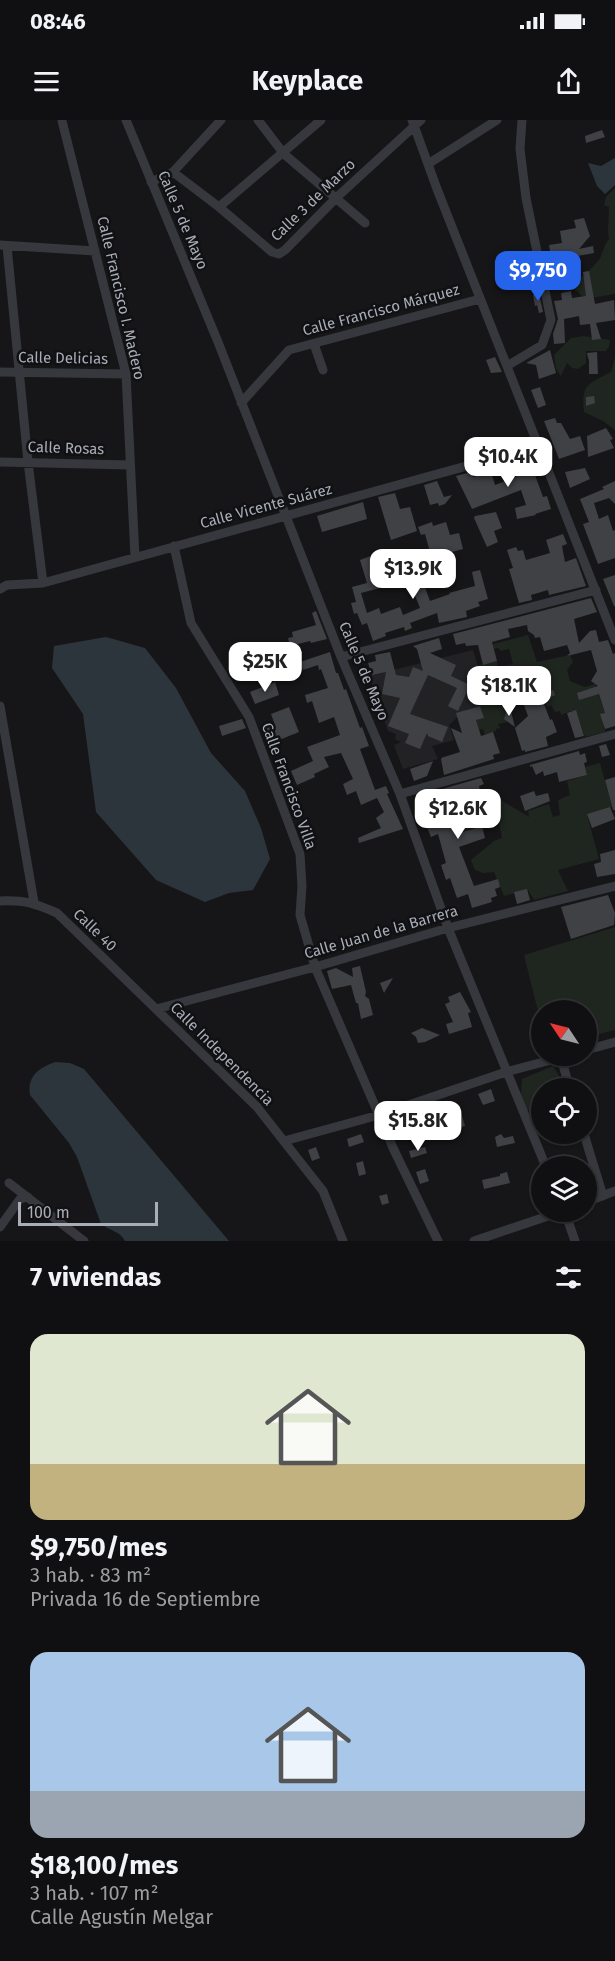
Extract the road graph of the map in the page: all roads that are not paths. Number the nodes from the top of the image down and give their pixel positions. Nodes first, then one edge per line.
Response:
1 (126, 120) edge
2 (222, 120) edge
3 (258, 120) edge
4 (321, 120) edge
5 (497, 120) edge
6 (522, 120) edge
7 (62, 121) edge
8 (416, 122) edge
9 (284, 154) junction
10 (428, 164) junction
11 (173, 172) junction
12 (151, 182) junction
13 (336, 198) junction
14 (219, 207) junction
15 (365, 223) dead end
16 (4, 246) edge
17 (95, 251) junction
18 (480, 299) junction
19 (314, 344) junction
20 (507, 366) junction
21 (324, 370) dead end
22 (0, 372) edge
23 (20, 372) junction
24 (126, 374) junction
25 (241, 403) junction
26 (539, 446) junction
27 (0, 462) edge
28 (28, 462) junction
29 (130, 465) junction
30 (285, 516) junction
31 (174, 546) junction
32 (135, 557) junction
33 (43, 583) junction
34 (0, 589) edge
35 (596, 590) junction
36 (615, 640) edge
37 (341, 657) junction
38 (0, 706) edge
39 (615, 734) edge
40 (399, 794) junction
41 (615, 886) edge
42 (0, 902) edge
43 (34, 902) junction
44 (448, 928) junction
45 (315, 967) junction
46 (156, 1009) junction
47 (615, 1042) edge
48 (597, 1047) edge
49 (531, 1066) edge
50 (506, 1072) junction
51 (379, 1115) junction
52 (284, 1141) junction
53 (587, 1144) edge
54 (541, 1156) edge
55 (9, 1183) dead end
56 (615, 1191) edge
57 (603, 1196) junction
58 (28, 1197) junction
59 (597, 1198) edge
60 (531, 1222) edge
61 (569, 1222) edge
62 (0, 1227) edge
63 (84, 1241) edge
64 (343, 1241) edge
65 (438, 1241) edge
66 (474, 1241) edge
67 (576, 1241) edge

1 - 12 street, Calle 5 de Mayo
2 - 11 street
3 - 9 street
4 - 9 street
5 - 10 street
6 - 20 street
7 - 17 street, Calle Francisco I. Madero
8 - 10 street
8 - 13 street, Calle 3 de Marzo
9 - 13 street
9 - 14 street
10 - 18 street
11 - 12 street
11 - 14 street, Calle 3 de Marzo
12 - 25 street, Calle 5 de Mayo
13 - 14 street, Calle 3 de Marzo
13 - 15 street
16 - 17 street
16 - 23 street
17 - 24 street, Calle Francisco I. Madero
18 - 19 street, Calle Francisco Márquez
18 - 20 street
19 - 21 street
19 - 25 street, Calle Francisco Márquez
20 - 26 street
22 - 23 street, Calle Delicias
23 - 24 street, Calle Delicias
23 - 28 street
24 - 29 street, Calle Francisco I. Madero
25 - 30 street, Calle 5 de Mayo
26 - 30 street, Calle Vicente Suárez
26 - 35 street
27 - 28 street, Calle Rosas
28 - 29 street, Calle Rosas
28 - 33 street
29 - 32 street, Calle Francisco I. Madero
30 - 31 street, Calle Vicente Suárez
30 - 37 street, Calle 5 de Mayo
31 - 32 street, Calle Vicente Suárez
31 - 45 street, Calle Francisco Villa
32 - 33 street, Calle Vicente Suárez
33 - 34 street, Calle Vicente Suárez
35 - 36 street
35 - 37 street
37 - 40 street, Calle 5 de Mayo
38 - 43 street
39 - 40 street
40 - 44 street, Calle 5 de Mayo
41 - 44 street, Calle Juan de la Barrera
42 - 43 street, Calle 40
43 - 46 street, Calle 40
44 - 45 street, Calle Juan de la Barrera
44 - 50 street, Calle 5 de Mayo
45 - 46 street, Calle Juan de la Barrera
45 - 51 street, Calle Francisco Villa
46 - 52 street, Calle Independencia
47 - 48 street
49 - 50 street
50 - 51 street
50 - 54 street, Calle 5 de Mayo
51 - 52 street
51 - 65 street, Calle Francisco Villa
52 - 64 street, Calle Independencia
53 - 57 street
55 - 58 street
56 - 57 street
57 - 59 street
58 - 62 street
58 - 63 street
60 - 66 street
61 - 67 street

